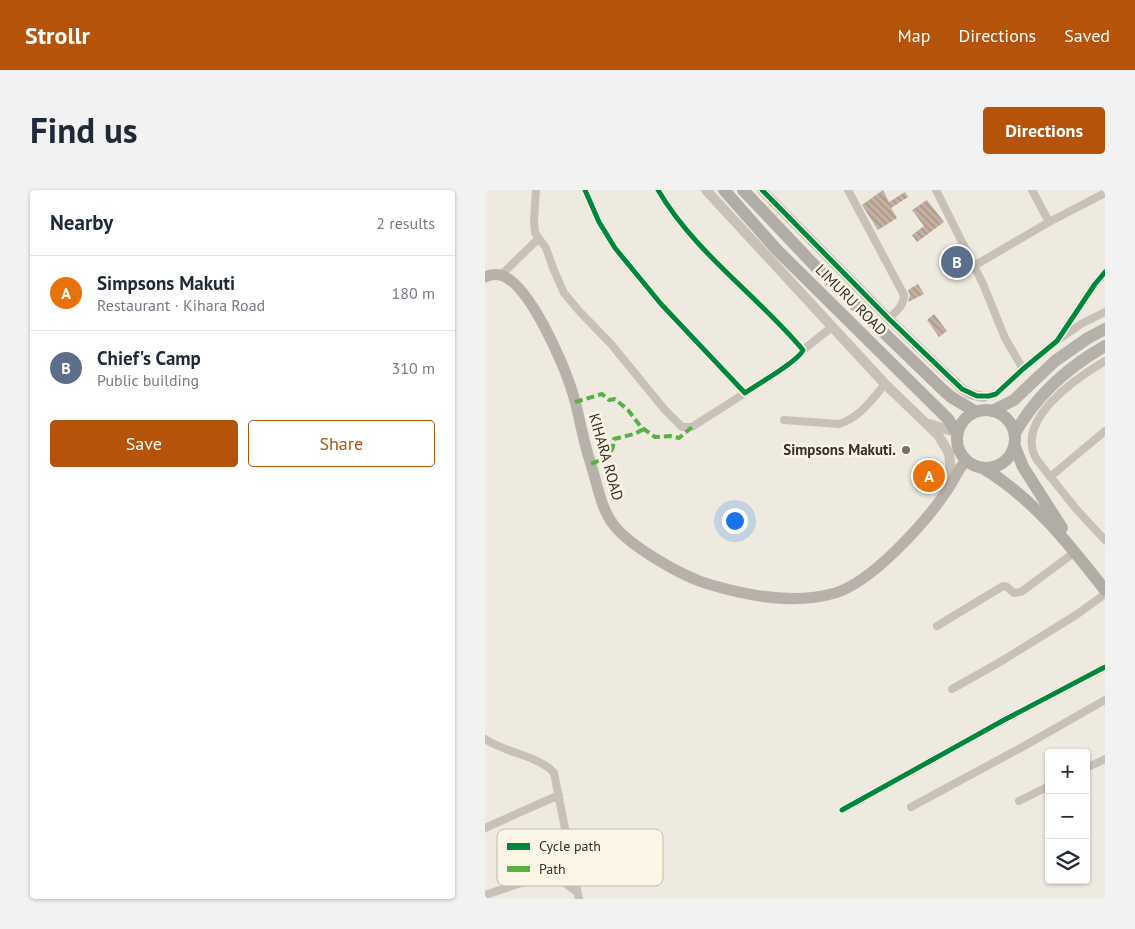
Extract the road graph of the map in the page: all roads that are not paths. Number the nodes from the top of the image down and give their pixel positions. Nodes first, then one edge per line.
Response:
1 (537, 190) edge
2 (585, 190) edge
3 (658, 190) edge
4 (706, 190) edge
5 (724, 190) edge
6 (743, 190) edge
7 (762, 190) edge
8 (847, 190) edge
9 (936, 190) edge
10 (1032, 190) edge
11 (1101, 193) edge
12 (1049, 222) junction
13 (538, 239) junction
14 (974, 266) junction
15 (1105, 272) edge
16 (501, 275) junction
17 (485, 277) edge
18 (1105, 312) edge
19 (889, 318) junction
20 (832, 326) junction
21 (1105, 329) edge
22 (1057, 341) junction
23 (1105, 346) edge
24 (803, 350) junction
25 (1105, 361) edge
26 (1023, 369) junction
27 (885, 384) junction
28 (745, 393) junction
29 (984, 397) joint
30 (992, 411) junction
31 (976, 412) junction
32 (783, 420) dead end
33 (926, 423) junction
34 (1105, 431) edge
35 (956, 432) junction
36 (1015, 432) junction
37 (1015, 447) junction
38 (965, 460) junction
39 (983, 468) junction
40 (1050, 477) junction
41 (952, 480) junction
42 (1105, 540) edge
43 (1075, 552) junction
44 (1105, 590) edge
45 (1105, 594) edge
46 (937, 626) dead end
47 (1105, 667) edge
48 (952, 689) dead end
49 (1105, 700) edge
50 (485, 739) edge
51 (1105, 759) edge
52 (1090, 766) edge
53 (1045, 788) edge
54 (559, 795) junction
55 (1019, 801) dead end
56 (911, 807) dead end
57 (842, 810) dead end
58 (485, 828) edge
59 (566, 829) edge
60 (512, 886) edge
61 (567, 886) edge
62 (485, 895) edge
63 (578, 895) edge

1 - 13 street
2 - 28 street
3 - 24 street
4 - 20 street
5 - 35 highway, LIMURU ROAD
6 - 31 highway, LIMURU ROAD
7 - 19 street
8 - 19 street
9 - 14 street
10 - 12 street
11 - 12 street
12 - 14 street
13 - 16 street
13 - 28 street
14 - 26 street
15 - 22 street
16 - 17 main road
16 - 41 main road, KIHARA ROAD
18 - 22 street
19 - 29 street
20 - 24 street
20 - 27 street
21 - 30 main road
22 - 26 street
23 - 36 main road
24 - 28 street
25 - 40 street
26 - 29 street
27 - 32 street
27 - 33 street
30 - 31 highway
30 - 36 highway
31 - 35 highway
33 - 35 street
33 - 41 street
34 - 40 street
35 - 38 highway
36 - 37 highway
37 - 39 highway
37 - 43 highway
38 - 39 highway
38 - 41 main road, KIHARA ROAD
39 - 43 highway
40 - 42 street
43 - 44 highway
43 - 46 street
45 - 48 street
47 - 57 street
49 - 56 street
50 - 54 street
51 - 52 street
53 - 55 street
54 - 58 street
54 - 59 street
60 - 62 street
61 - 63 street

